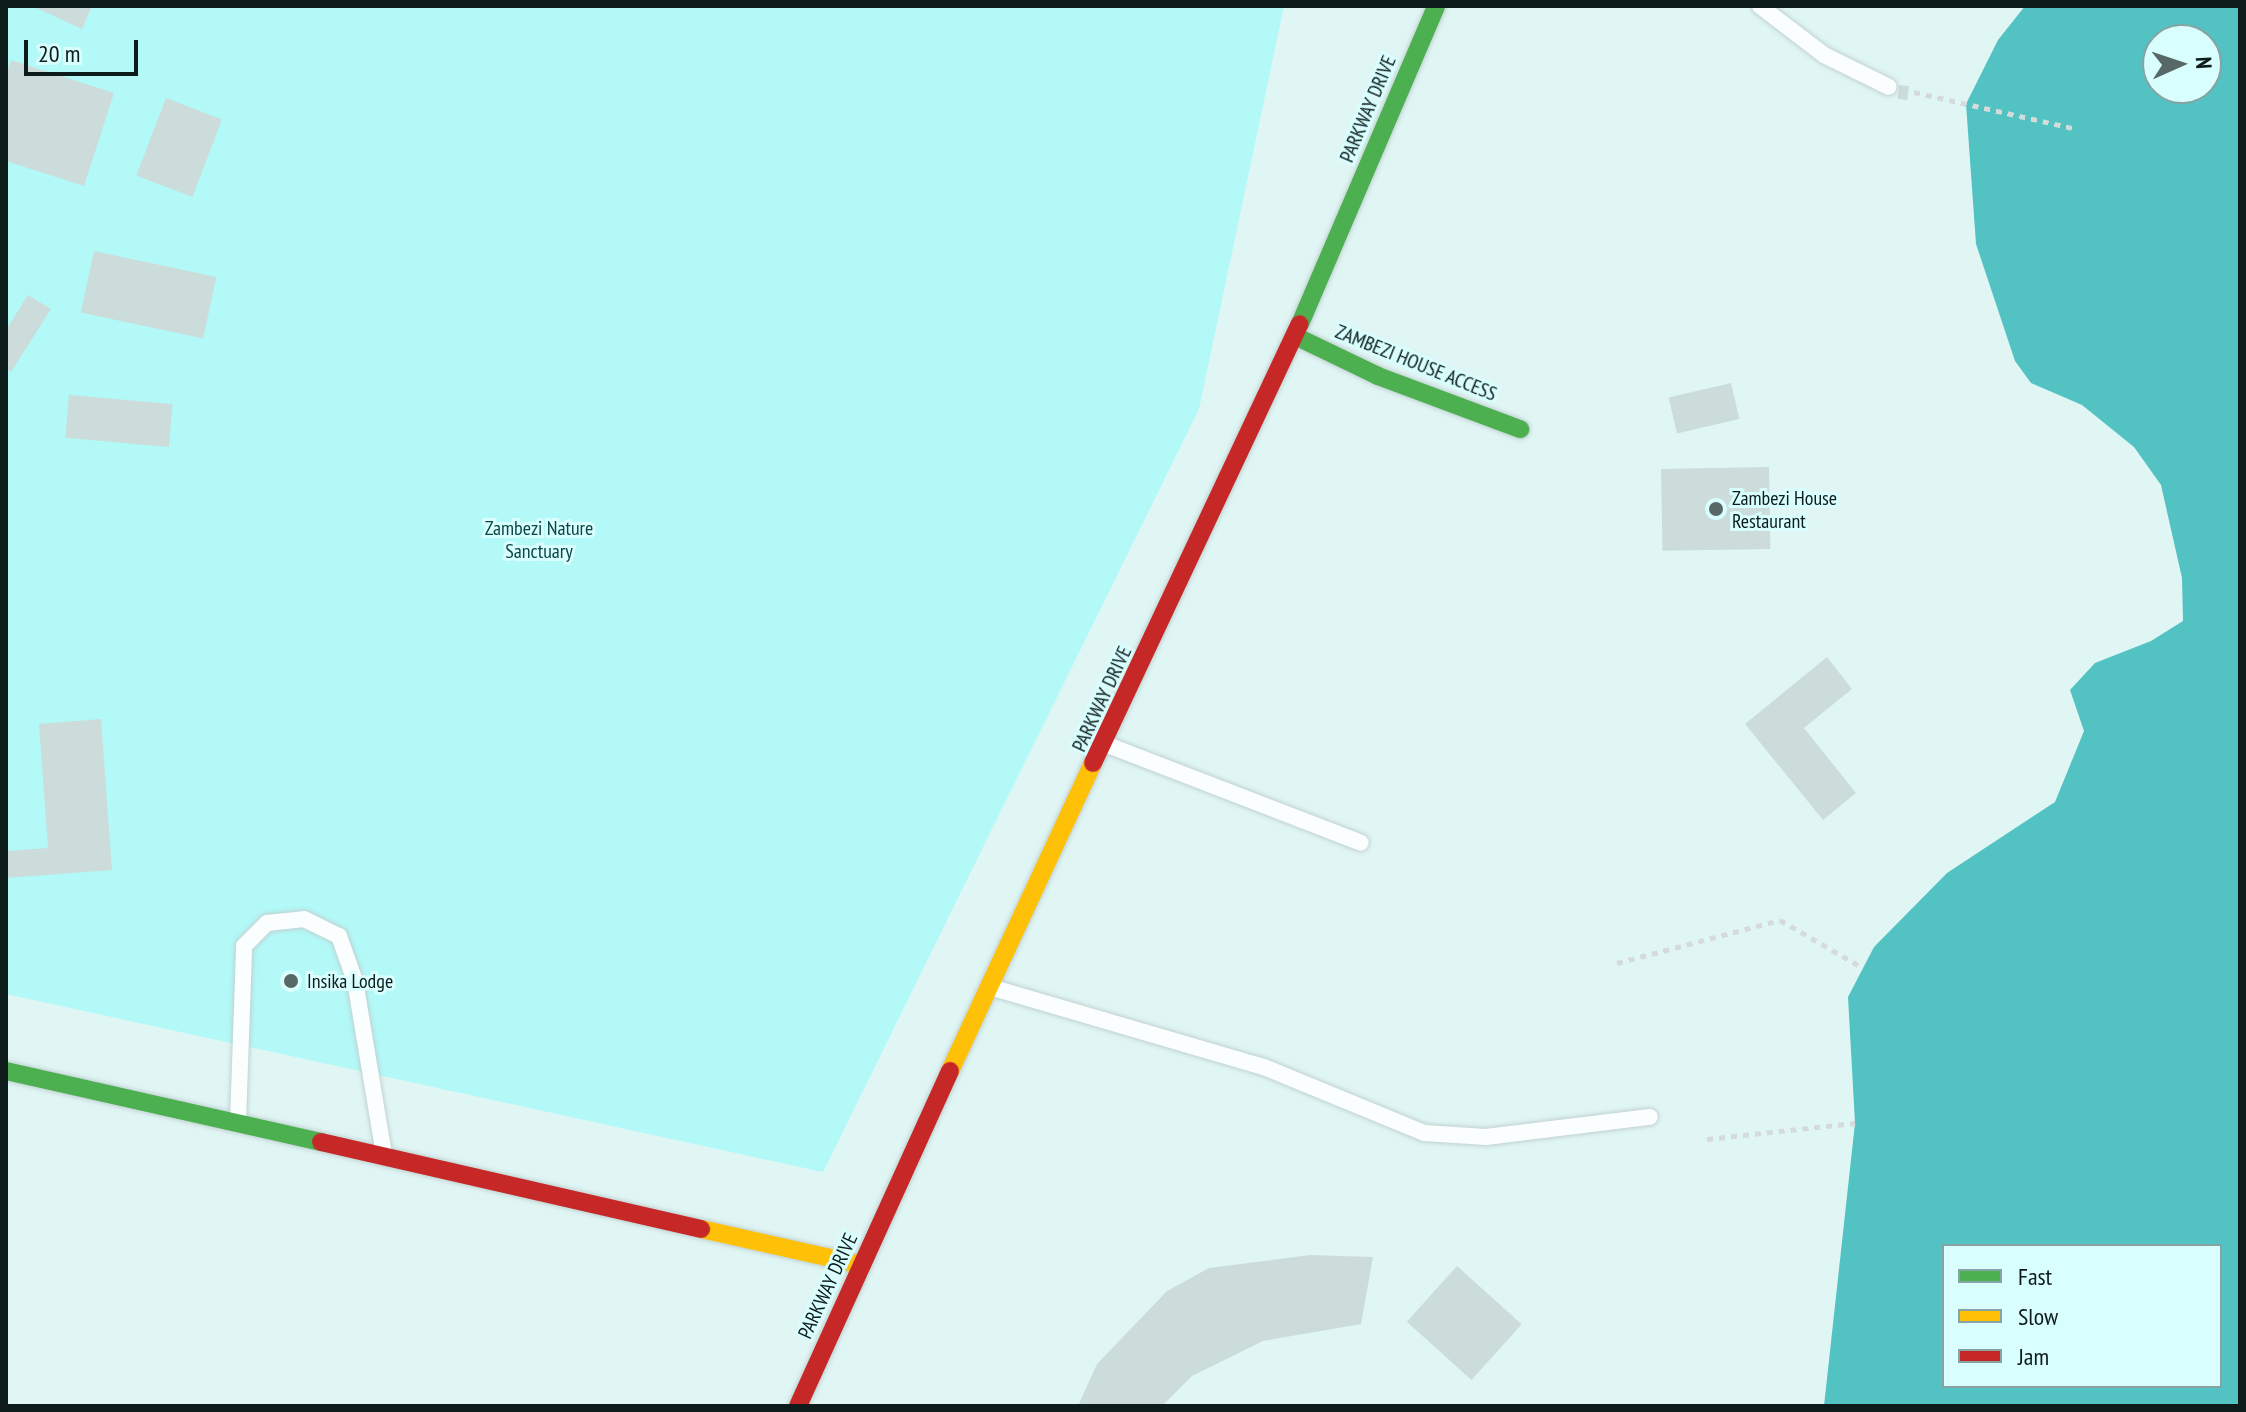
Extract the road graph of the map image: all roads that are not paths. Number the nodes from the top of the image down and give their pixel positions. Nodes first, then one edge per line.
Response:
1 (1436, 6) edge
2 (1760, 6) edge
3 (1889, 87) road end
4 (1295, 336) junction
5 (1520, 429) dead end
6 (1105, 744) junction
7 (1361, 843) dead end
8 (988, 986) junction
9 (6, 1071) edge
10 (1650, 1117) dead end
11 (238, 1123) junction
12 (385, 1156) junction
13 (862, 1265) junction
14 (798, 1406) edge

1 - 4 street, PARKWAY DRIVE
2 - 3 lane
4 - 5 street, ZAMBEZI HOUSE ACCESS
4 - 6 street, PARKWAY DRIVE
6 - 7 lane
6 - 8 street, PARKWAY DRIVE
8 - 10 lane
8 - 13 street, PARKWAY DRIVE
9 - 11 street
11 - 12 street
11 - 12 lane
12 - 13 street
13 - 14 street, PARKWAY DRIVE

